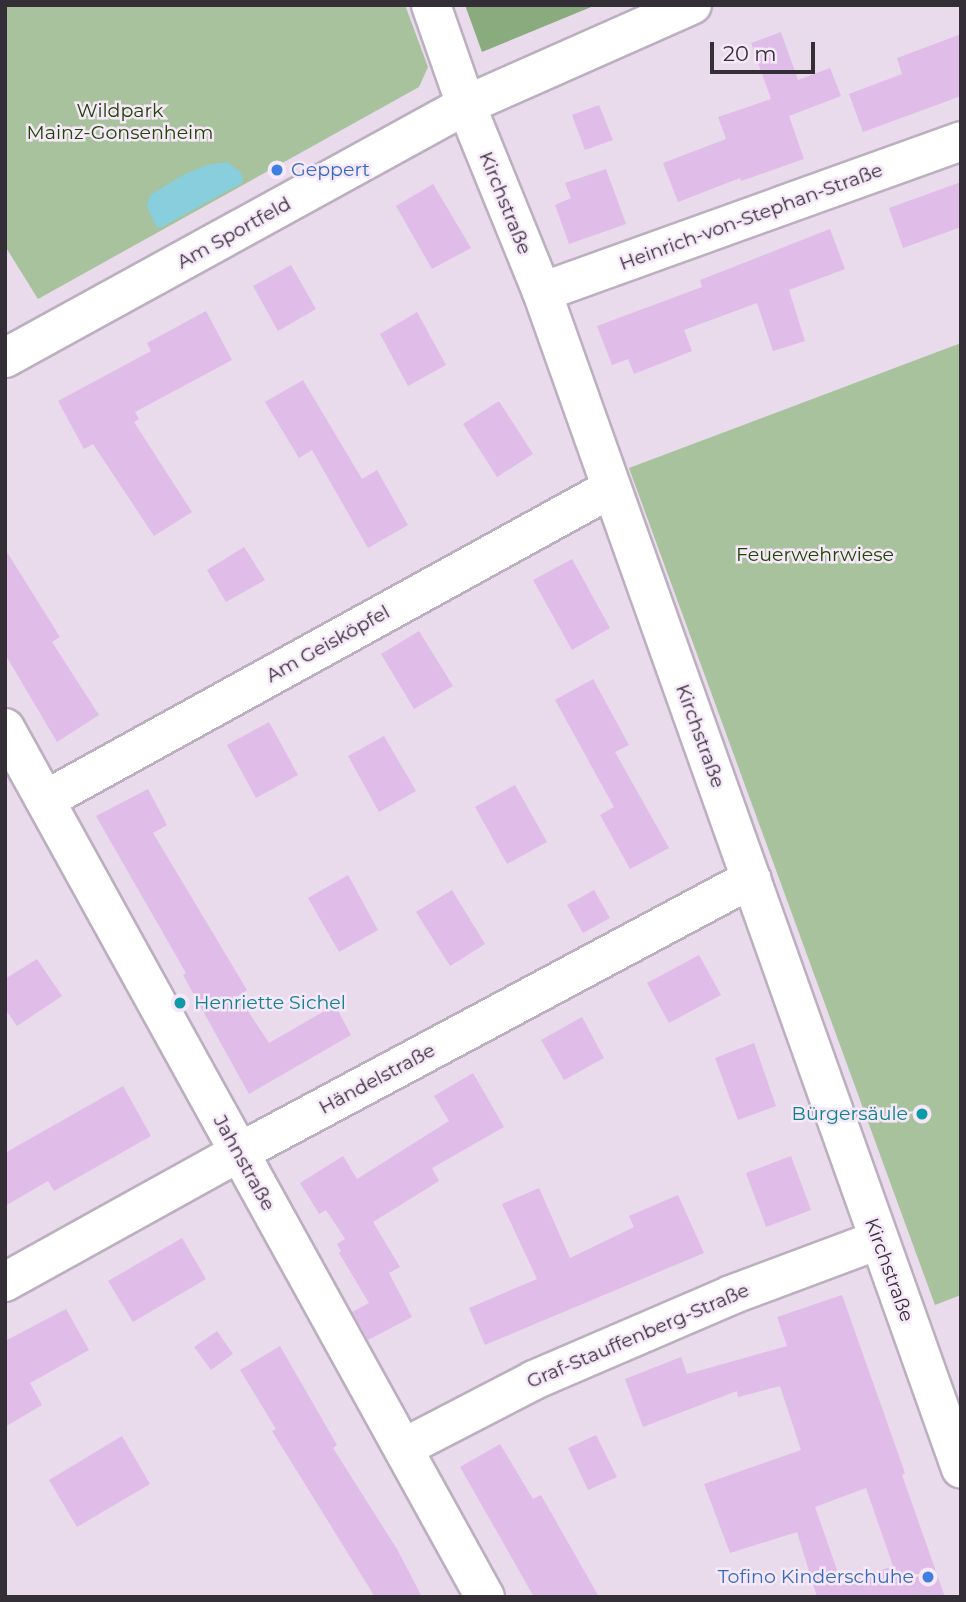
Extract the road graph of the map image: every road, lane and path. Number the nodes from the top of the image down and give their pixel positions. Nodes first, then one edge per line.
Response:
1 (431, 5) edge
2 (692, 5) edge
3 (466, 105) junction
4 (961, 141) edge
5 (542, 292) junction
6 (5, 358) edge
7 (610, 489) junction
8 (5, 728) edge
9 (45, 800) junction
10 (751, 879) junction
11 (238, 1153) junction
12 (878, 1240) junction
13 (5, 1282) edge
14 (405, 1447) junction
15 (961, 1469) edge
16 (485, 1597) edge

1 - 3 street, Kirchstraße
2 - 3 street, Am Sportfeld
3 - 5 street, Kirchstraße
3 - 6 street, Am Sportfeld
4 - 5 street, Heinrich-von-Stephan-Straße
5 - 7 street, Kirchstraße
7 - 9 street, Am Geisköpfel
7 - 10 street, Kirchstraße
8 - 9 street, Jahnstraße
9 - 11 street, Jahnstraße
10 - 11 street, Händelstraße
10 - 12 street, Kirchstraße
11 - 13 street, Händelstraße
11 - 14 street, Jahnstraße
12 - 14 street, Graf-Stauffenberg-Straße
12 - 15 street, Kirchstraße
14 - 16 street, Jahnstraße

